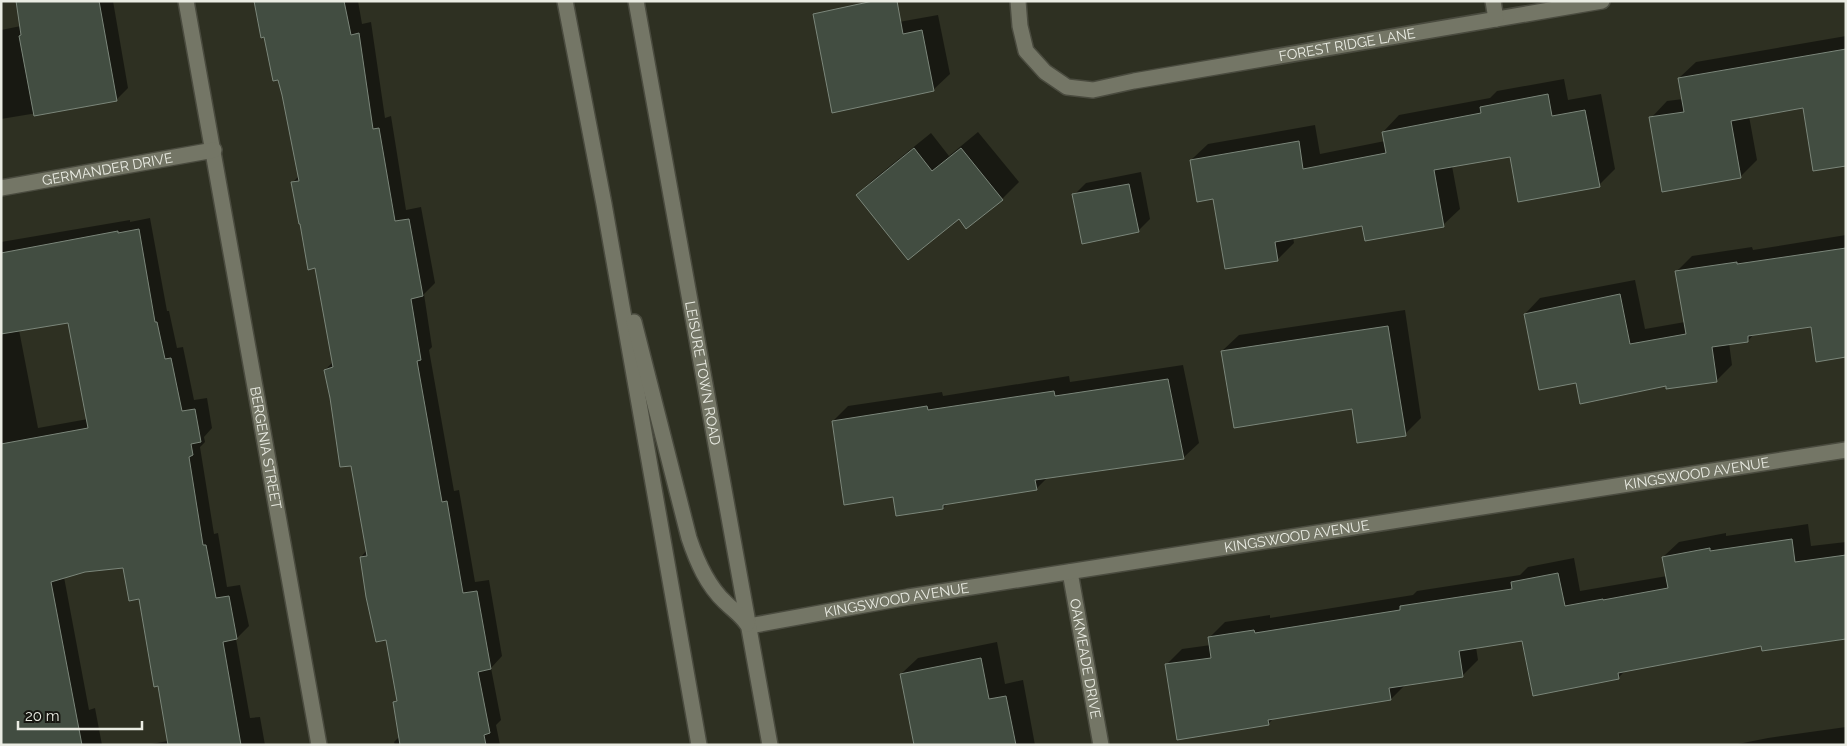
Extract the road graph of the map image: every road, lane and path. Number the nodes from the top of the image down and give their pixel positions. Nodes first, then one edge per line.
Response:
1 (186, 1) edge
2 (564, 1) edge
3 (636, 1) edge
4 (1018, 1) edge
5 (1493, 1) edge
6 (1602, 1) edge
7 (1496, 18) junction
8 (214, 150) junction
9 (1, 188) edge
10 (604, 204) junction
11 (1846, 450) edge
12 (1070, 572) junction
13 (749, 626) junction
14 (319, 745) edge
15 (699, 745) edge
16 (770, 745) edge
17 (1101, 745) edge

1 - 8 street, BERGENIA STREET
2 - 10 street
3 - 13 street, LEISURE TOWN ROAD
4 - 7 street, FOREST RIDGE LANE
5 - 7 street
6 - 7 street, FOREST RIDGE LANE
8 - 9 street, GERMANDER DRIVE
8 - 14 street, BERGENIA STREET
10 - 13 street
10 - 15 street
11 - 12 street, KINGSWOOD AVENUE
12 - 13 street, KINGSWOOD AVENUE
12 - 17 street, OAKMEADE DRIVE
13 - 16 street, LEISURE TOWN ROAD

